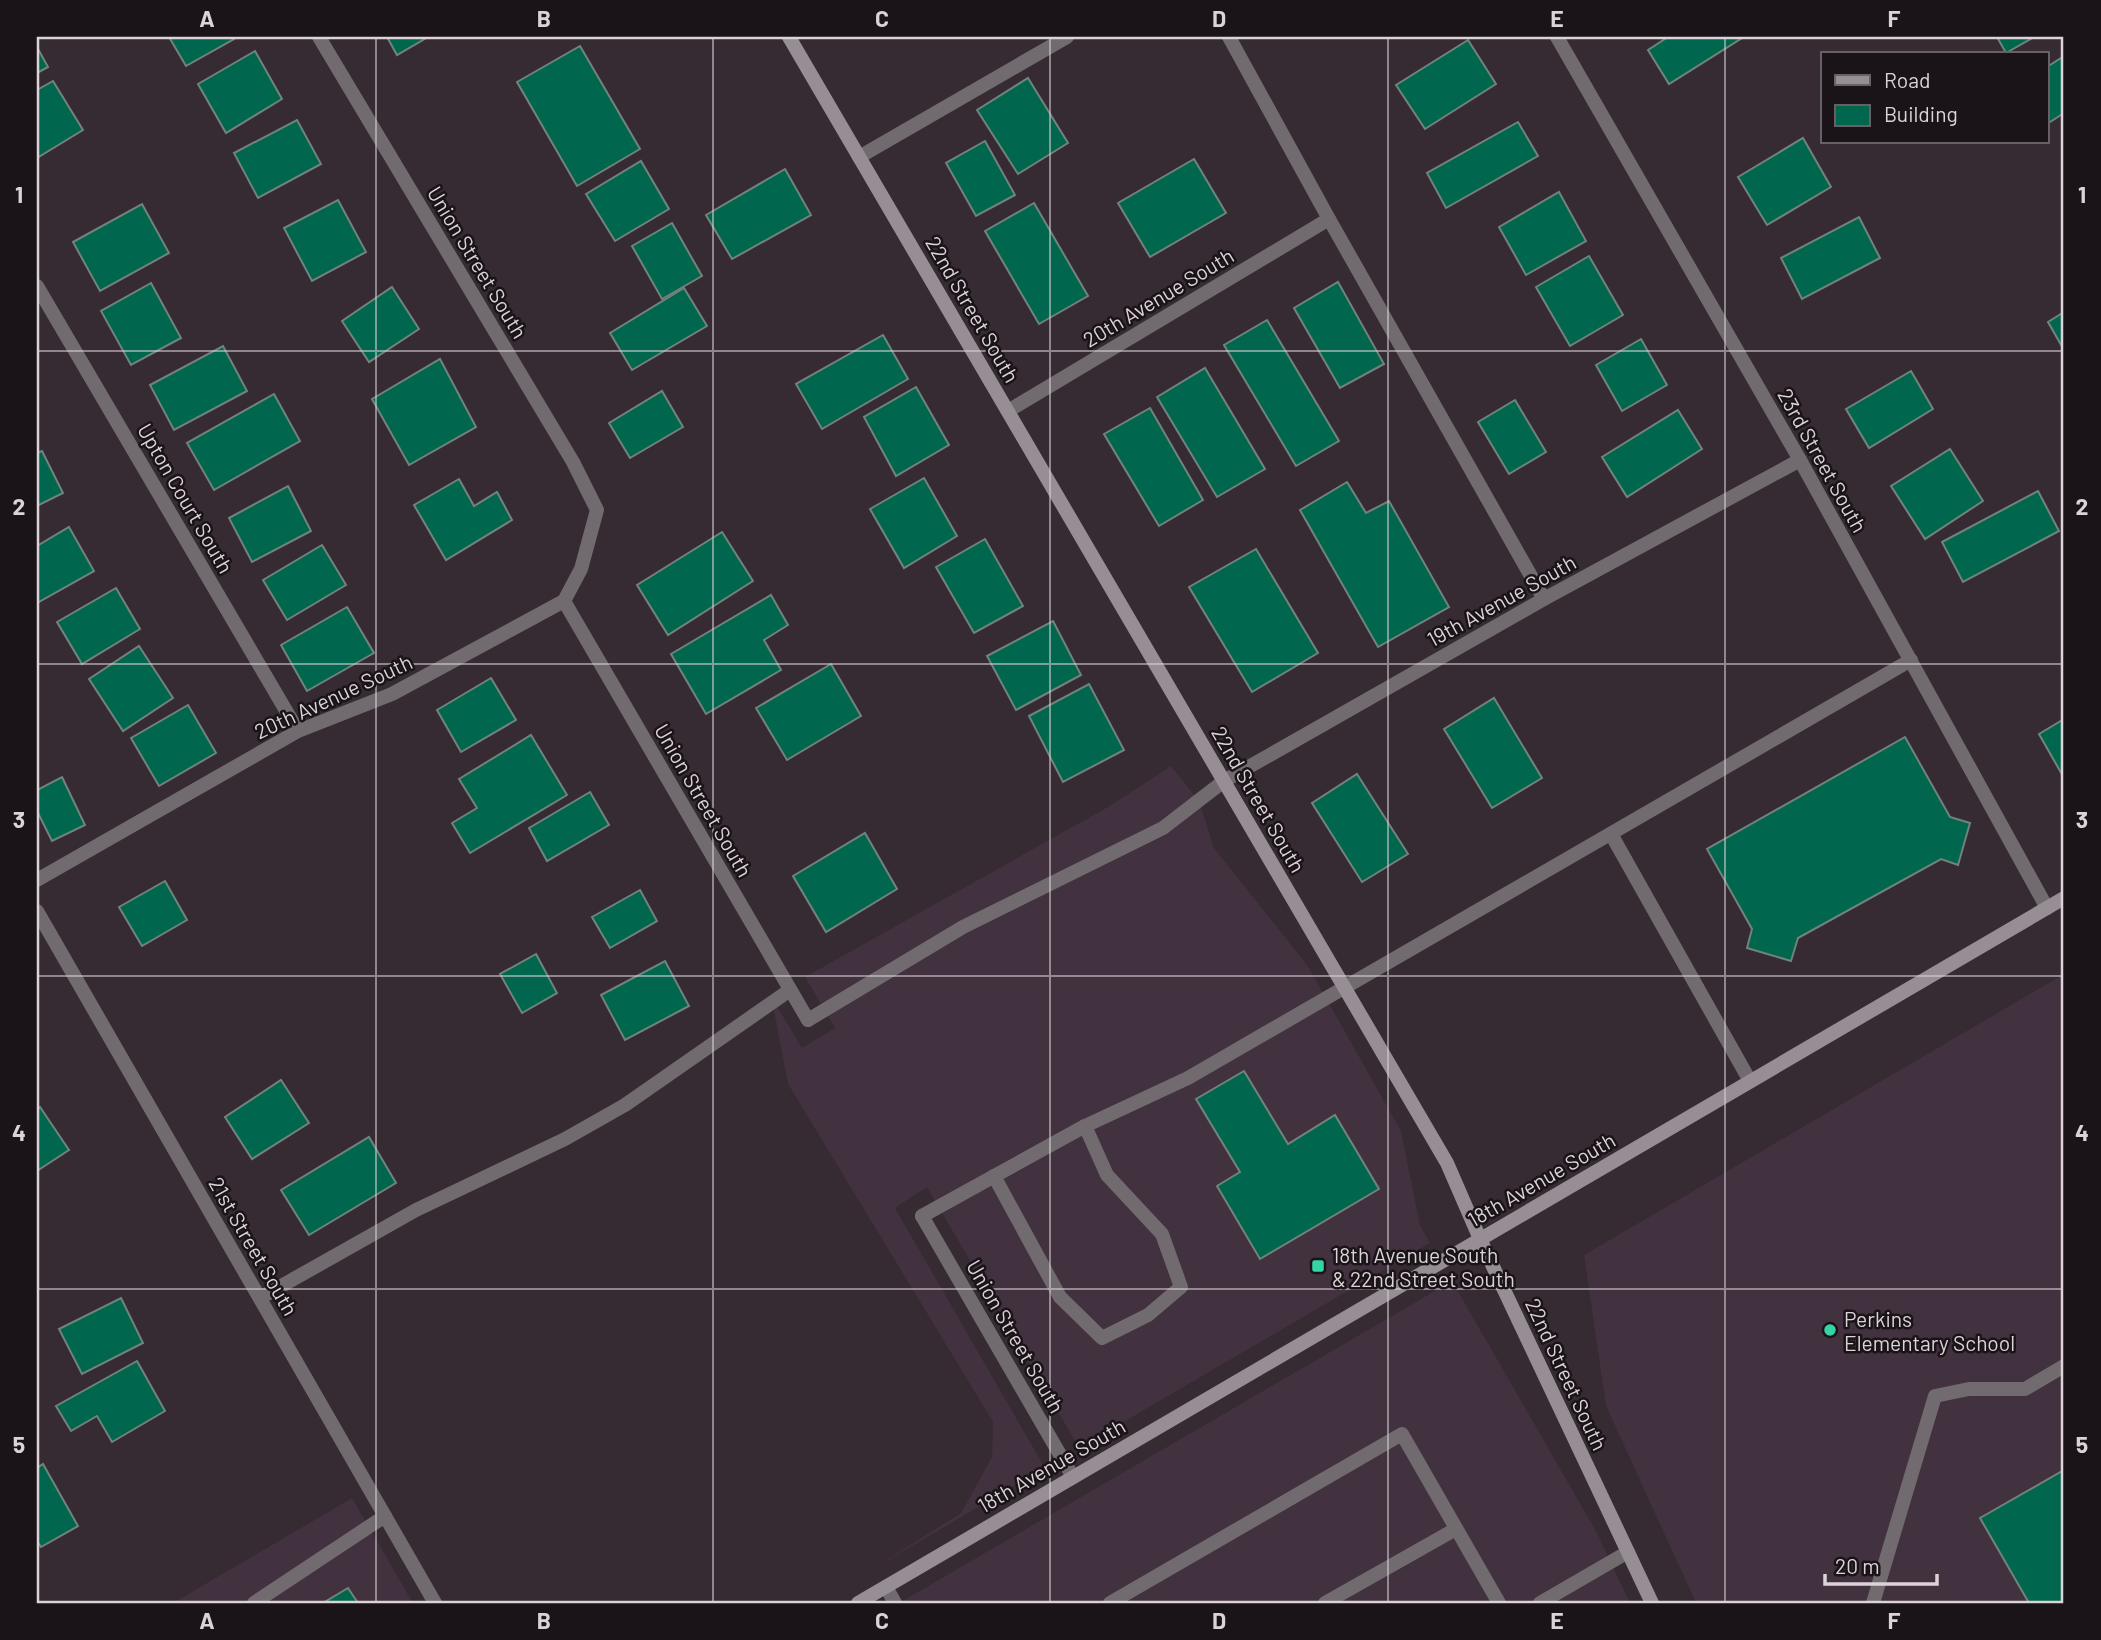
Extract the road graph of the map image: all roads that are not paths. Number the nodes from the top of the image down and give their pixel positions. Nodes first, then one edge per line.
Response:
1 (319, 37) edge
2 (789, 37) edge
3 (1067, 37) edge
4 (1229, 37) edge
5 (1557, 37) edge
6 (859, 157) junction
7 (1329, 219) junction
8 (37, 286) edge
9 (1008, 411) junction
10 (1800, 460) junction
11 (1544, 599) junction
12 (564, 601) junction
13 (1910, 660) junction
14 (298, 731) junction
15 (1224, 781) junction
16 (1612, 834) junction
17 (37, 880) edge
18 (2064, 898) edge
19 (2047, 908) junction
20 (37, 911) edge
21 (1346, 989) junction
22 (790, 990) junction
23 (808, 1020) joint
24 (1750, 1082) junction
25 (1085, 1126) junction
26 (994, 1176) junction
27 (1480, 1239) junction
28 (260, 1298) junction
29 (2064, 1366) edge
30 (1073, 1477) junction
31 (385, 1516) junction
32 (1456, 1529) junction
33 (1628, 1552) junction
34 (886, 1587) junction
35 (254, 1603) edge
36 (435, 1603) edge
37 (858, 1603) edge
38 (895, 1603) edge
39 (1110, 1603) edge
40 (1325, 1603) edge
41 (1499, 1603) edge
42 (1540, 1603) edge
43 (1652, 1603) edge
44 (1873, 1603) edge

1 - 12 street, Union Street South
2 - 6 street, 22nd Street South
3 - 6 street
4 - 7 street
5 - 10 street, 23rd Street South
6 - 9 street, 22nd Street South
7 - 9 street, 20th Avenue South
7 - 11 street
8 - 14 street, Upton Court South
9 - 15 street, 22nd Street South
10 - 11 street, 19th Avenue South
10 - 13 street, 23rd Street South
11 - 15 street, 19th Avenue South
12 - 14 street, 20th Avenue South
12 - 22 street, Union Street South
13 - 16 street
13 - 19 street, 23rd Street South
14 - 17 street, 20th Avenue South
15 - 21 street, 22nd Street South
15 - 23 street, 19th Avenue South
16 - 21 street
16 - 24 street
18 - 19 street, 18th Avenue South
19 - 24 street, 18th Avenue South
20 - 28 street, 21st Street South
21 - 25 street
21 - 27 street, 22nd Street South
22 - 23 street, Union Street South
22 - 28 street
24 - 27 street, 18th Avenue South
25 - 26 street
25 - 26 street
26 - 30 street, Union Street South
27 - 30 street, 18th Avenue South
27 - 33 street, 22nd Street South
28 - 31 street, 21st Street South
29 - 44 street
30 - 34 street, 18th Avenue South
31 - 35 street
31 - 36 street, 21st Street South
32 - 39 street
32 - 40 street
32 - 41 street
33 - 42 street
33 - 43 street, 22nd Street South
34 - 37 street, 18th Avenue South
34 - 38 street

